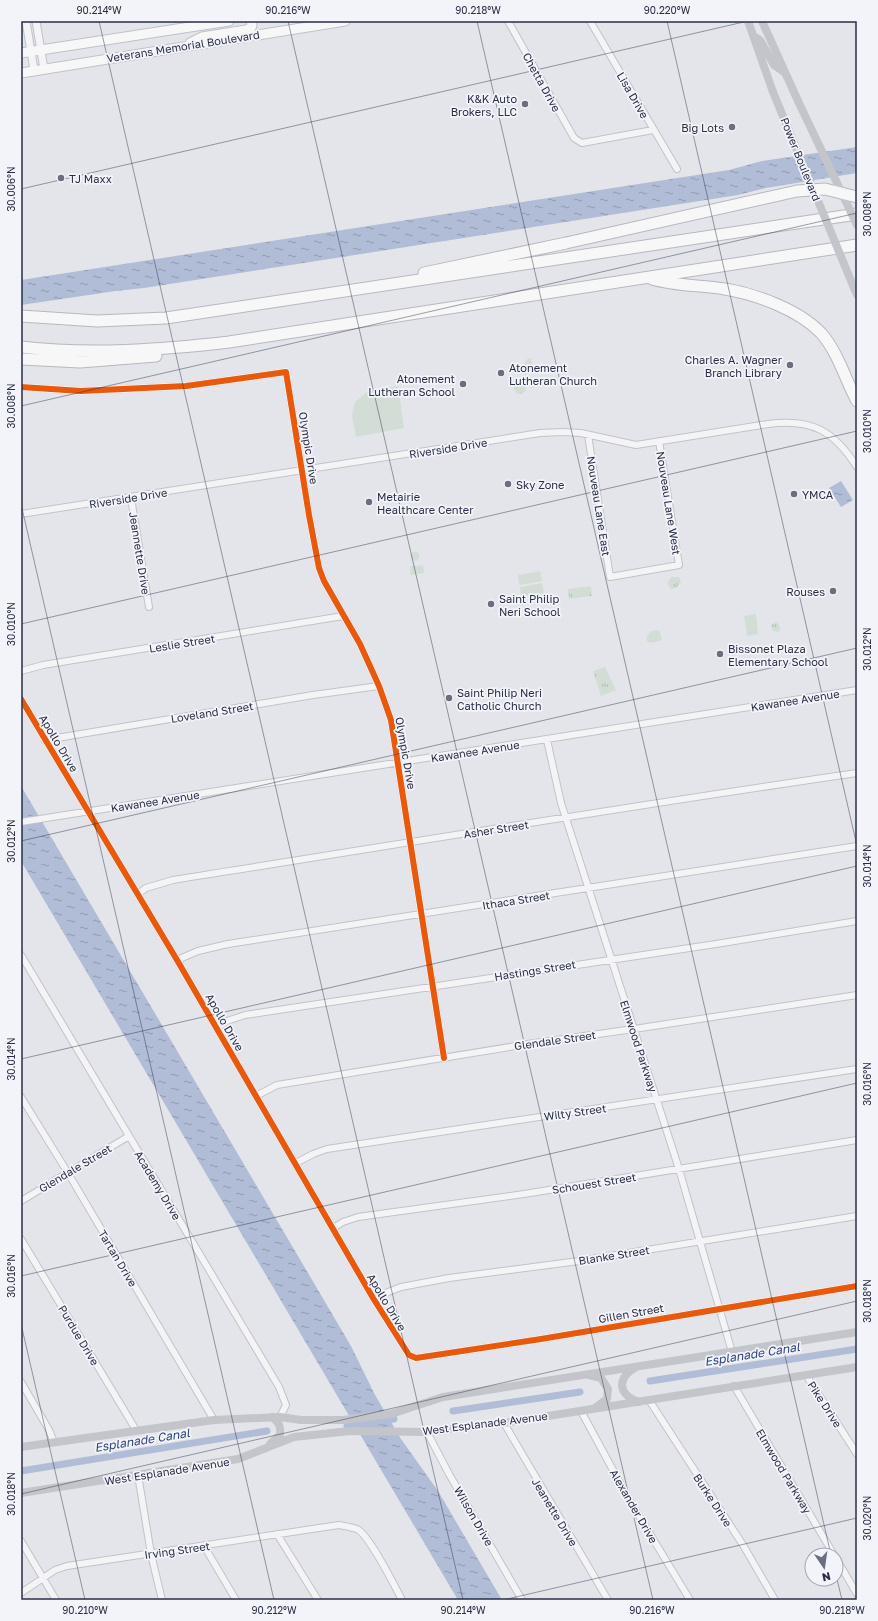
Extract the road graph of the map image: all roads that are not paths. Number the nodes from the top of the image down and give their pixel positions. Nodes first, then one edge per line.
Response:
1 (26, 21) edge
2 (36, 21) edge
3 (229, 21) edge
4 (251, 21) edge
5 (344, 21) edge
6 (508, 21) edge
7 (590, 21) edge
8 (748, 21) edge
9 (762, 21) edge
10 (311, 24) edge
11 (754, 38) junction
12 (181, 47) junction
13 (36, 51) junction
14 (21, 53) edge
15 (39, 69) junction
16 (21, 72) edge
17 (785, 72) junction
18 (653, 130) junction
19 (677, 169) dead end
20 (857, 197) edge
21 (857, 214) edge
22 (857, 225) edge
23 (857, 245) edge
24 (648, 278) junction
25 (857, 295) edge
26 (314, 297) junction
27 (21, 316) edge
28 (229, 342) junction
29 (21, 347) edge
30 (21, 359) edge
31 (21, 388) edge
32 (857, 401) edge
33 (588, 435) junction
34 (660, 441) junction
35 (857, 467) edge
36 (303, 471) junction
37 (131, 498) junction
38 (21, 514) edge
39 (679, 565) joint
40 (149, 607) dead end
41 (344, 616) junction
42 (21, 672) edge
43 (379, 686) junction
44 (857, 690) edge
45 (21, 699) edge
46 (45, 740) junction
47 (547, 740) junction
48 (398, 763) junction
49 (857, 773) edge
50 (88, 812) junction
51 (566, 818) junction
52 (21, 822) edge
53 (410, 843) junction
54 (857, 846) edge
55 (588, 888) junction
56 (138, 894) junction
57 (422, 915) junction
58 (857, 921) edge
59 (21, 955) edge
60 (611, 958) junction
61 (177, 960) junction
62 (433, 986) junction
63 (857, 995) edge
64 (217, 1028) junction
65 (634, 1029) junction
66 (444, 1058) junction
67 (857, 1069) edge
68 (256, 1096) junction
69 (21, 1097) edge
70 (657, 1100) junction
71 (129, 1136) junction
72 (857, 1140) edge
73 (296, 1163) junction
74 (679, 1169) junction
75 (68, 1173) junction
76 (21, 1201) edge
77 (857, 1216) edge
78 (333, 1228) junction
79 (21, 1239) edge
80 (701, 1242) junction
81 (857, 1286) edge
82 (373, 1298) junction
83 (720, 1308) junction
84 (857, 1332) edge
85 (732, 1352) junction
86 (409, 1355) joint
87 (638, 1366) junction
88 (857, 1367) edge
89 (584, 1374) junction
90 (806, 1375) junction
91 (21, 1382) edge
92 (734, 1386) junction
93 (649, 1400) junction
94 (640, 1402) junction
95 (594, 1409) junction
96 (581, 1411) junction
97 (276, 1417) junction
98 (214, 1420) junction
99 (504, 1423) junction
100 (136, 1430) junction
101 (427, 1432) junction
102 (54, 1442) junction
103 (21, 1447) edge
104 (263, 1450) junction
105 (857, 1454) edge
106 (138, 1476) junction
107 (21, 1493) edge
108 (277, 1534) junction
109 (21, 1541) edge
110 (204, 1546) junction
111 (829, 1547) edge
112 (151, 1554) junction
113 (844, 1572) edge
114 (43, 1578) junction
115 (21, 1593) edge
116 (857, 1594) edge
117 (56, 1600) edge
118 (162, 1600) edge
119 (236, 1600) edge
120 (318, 1600) edge
121 (402, 1600) edge
122 (522, 1600) edge
123 (608, 1600) edge
124 (690, 1600) edge
125 (775, 1600) edge

1 - 13 street
2 - 13 street
3 - 13 main road, Veterans Memorial Boulevard
4 - 12 main road
5 - 10 main road, Veterans Memorial Boulevard
6 - 18 street, Chetta Drive
7 - 18 street, Lisa Drive
8 - 11 main road, Power Boulevard
9 - 17 main road, Power Boulevard
10 - 12 main road, Veterans Memorial Boulevard
11 - 17 main road
11 - 25 main road, Power Boulevard, bridge
12 - 15 main road, Veterans Memorial Boulevard
13 - 14 main road, Veterans Memorial Boulevard
13 - 15 street
15 - 16 main road, Veterans Memorial Boulevard
17 - 22 main road, Power Boulevard, bridge
18 - 19 street, Lisa Drive
20 - 26 highway, bridge
21 - 26 highway
23 - 24 highway
24 - 28 highway
24 - 32 highway
26 - 27 highway
28 - 29 highway
28 - 30 highway
31 - 36 street, Olympic Drive
33 - 34 street, Riverside Drive
33 - 36 street, Riverside Drive
33 - 39 street, Nouveau Lane East
34 - 35 street, Riverside Drive
34 - 39 street, Nouveau Lane West
36 - 37 street, Riverside Drive
36 - 41 street, Olympic Drive
37 - 38 street, Riverside Drive
37 - 40 street, Jeannette Drive
41 - 42 street, Leslie Street
41 - 43 street, Olympic Drive
43 - 46 street, Loveland Street
43 - 48 street, Olympic Drive
44 - 47 street, Kawanee Avenue
45 - 46 street, Apollo Drive
46 - 50 street, Apollo Drive
47 - 48 street, Kawanee Avenue
47 - 51 street, Elmwood Parkway
48 - 50 street, Kawanee Avenue
48 - 53 street, Olympic Drive
49 - 51 street, Asher Street
50 - 52 street, Kawanee Avenue
50 - 56 street, Apollo Drive
51 - 53 street, Asher Street
51 - 55 street, Elmwood Parkway
53 - 56 street, Asher Street
53 - 57 street, Olympic Drive
54 - 55 street, Ithaca Street
55 - 57 street, Ithaca Street
55 - 60 street, Elmwood Parkway
56 - 61 street, Apollo Drive
57 - 61 street, Ithaca Street
57 - 62 street, Olympic Drive
58 - 60 street, Hastings Street
59 - 71 street, Academy Drive
60 - 62 street, Hastings Street
60 - 65 street, Elmwood Parkway
61 - 64 street, Apollo Drive
62 - 64 street, Hastings Street
62 - 66 street, Olympic Drive
63 - 65 street, Glendale Street
64 - 68 street, Apollo Drive
65 - 66 street, Glendale Street
65 - 70 street, Elmwood Parkway
66 - 68 street, Glendale Street
67 - 70 street, Wilty Street
68 - 73 street, Apollo Drive
69 - 75 street, Tartan Drive
70 - 73 street, Wilty Street
70 - 74 street, Elmwood Parkway
71 - 75 street, Glendale Street
71 - 97 street, Academy Drive
72 - 74 street, Schouest Street
73 - 78 street, Apollo Drive
74 - 78 street, Schouest Street
74 - 80 street, Elmwood Parkway
75 - 76 street, Glendale Street
75 - 98 street, Tartan Drive
77 - 80 street, Blanke Street
78 - 82 street, Apollo Drive
79 - 100 street, Purdue Drive
80 - 82 street, Blanke Street
80 - 83 street, Elmwood Parkway
81 - 83 street, Gillen Street
82 - 86 street, Apollo Drive
83 - 85 street, Elmwood Parkway
83 - 86 street, Gillen Street
84 - 85 main road
85 - 87 main road
87 - 89 main road
87 - 94 main road
88 - 90 main road, West Esplanade Avenue
89 - 95 main road
89 - 97 main road
90 - 92 main road, West Esplanade Avenue
90 - 105 street, Pike Drive
91 - 102 street
92 - 93 main road, West Esplanade Avenue
92 - 111 street, Elmwood Parkway
93 - 94 main road, West Esplanade Avenue
93 - 125 street, Burke Drive
94 - 95 main road, West Esplanade Avenue
95 - 96 main road, West Esplanade Avenue
96 - 99 main road, West Esplanade Avenue
96 - 124 street, Alexander Drive
97 - 98 main road
97 - 104 main road
98 - 100 main road
99 - 101 main road, West Esplanade Avenue
99 - 123 street, Jeanette Drive
100 - 102 main road
101 - 104 main road, West Esplanade Avenue
101 - 122 street, Wilson Drive
102 - 103 main road
104 - 106 main road, West Esplanade Avenue
106 - 107 main road, West Esplanade Avenue
106 - 112 street
108 - 110 street, Irving Street
108 - 120 street
108 - 121 street, Irving Street
109 - 114 street
110 - 112 street, Irving Street
110 - 119 street
112 - 114 street, Irving Street
112 - 118 street
113 - 116 street
114 - 115 street, Irving Street
114 - 117 street

